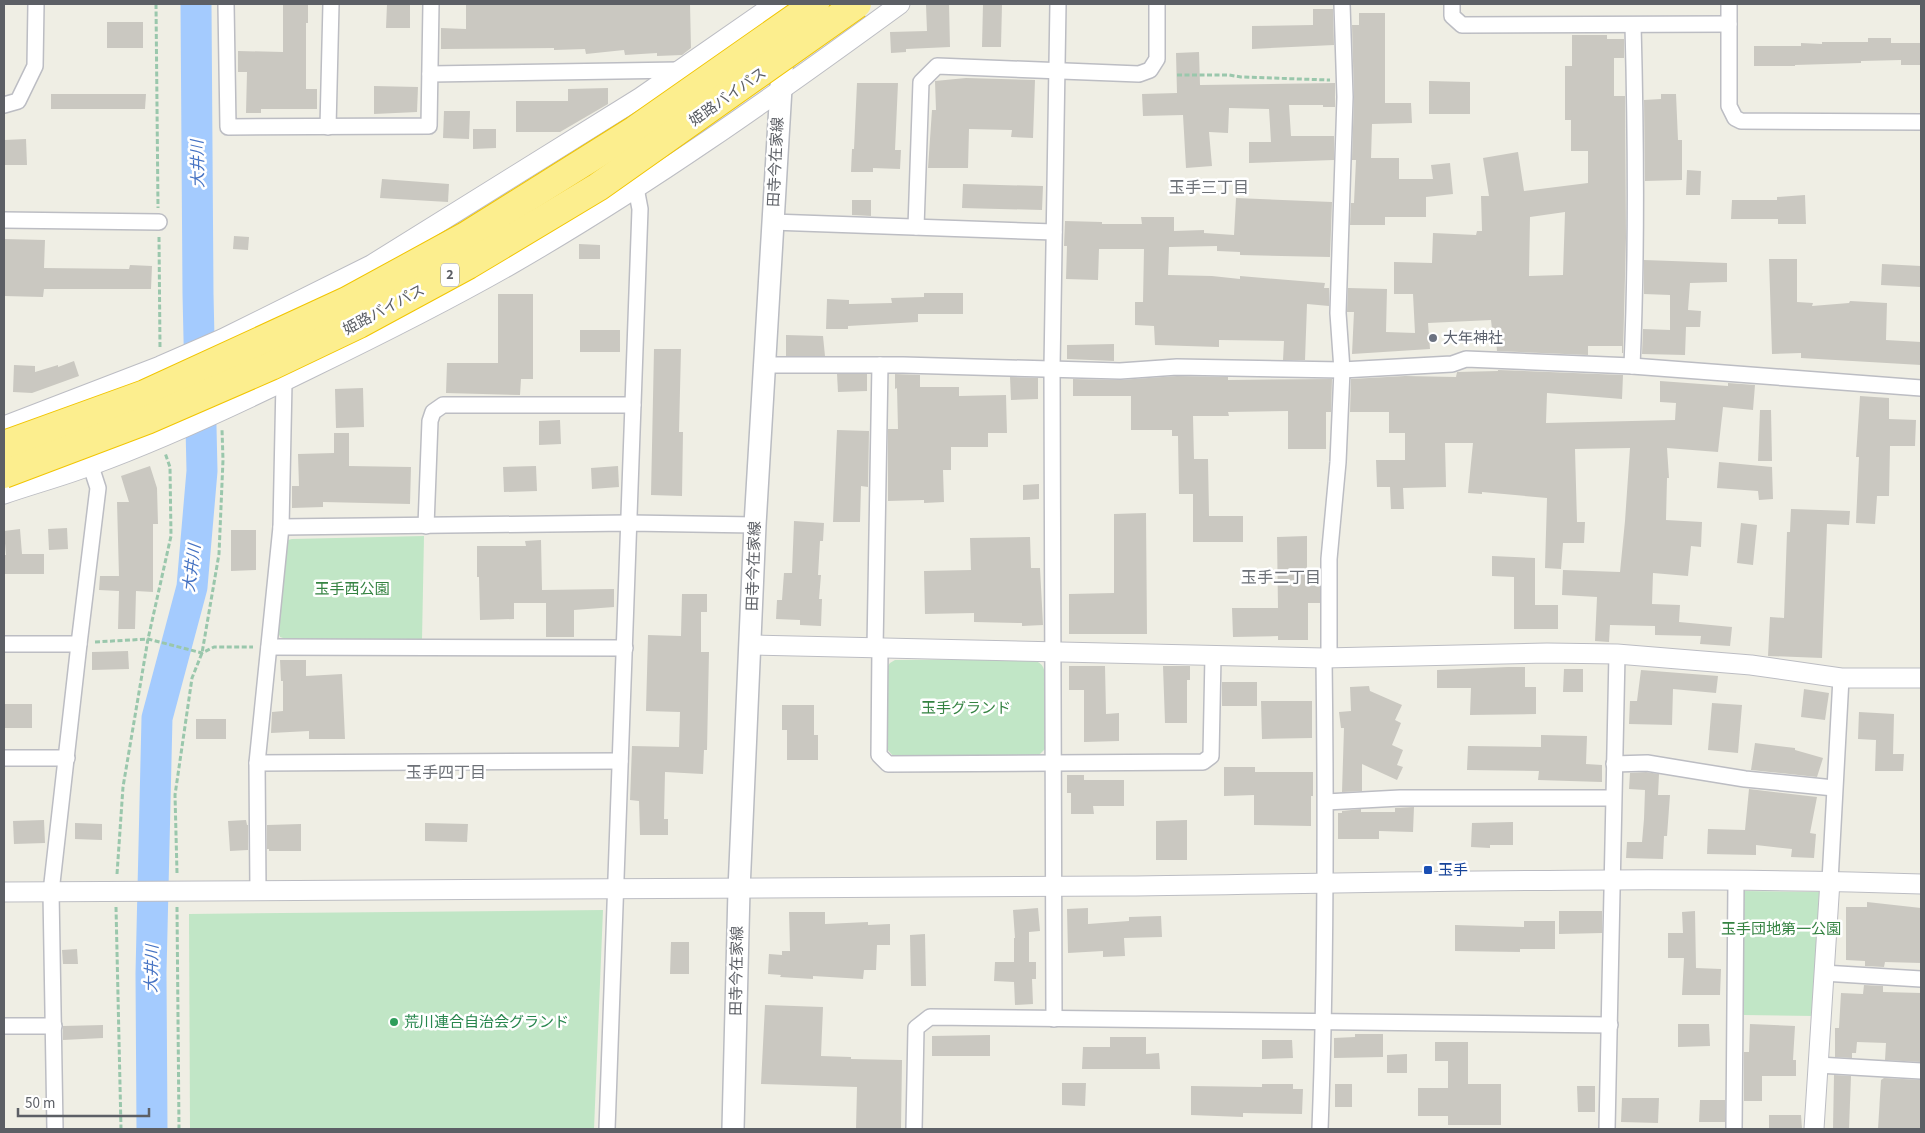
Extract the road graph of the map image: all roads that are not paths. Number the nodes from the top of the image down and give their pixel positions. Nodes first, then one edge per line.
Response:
1 (36, 4) edge
2 (226, 4) edge
3 (331, 4) edge
4 (431, 4) edge
5 (775, 4) edge
6 (786, 4) edge
7 (815, 4) edge
8 (857, 4) edge
9 (900, 4) edge
10 (1058, 4) edge
11 (1157, 4) edge
12 (1342, 4) edge
13 (1452, 4) edge
14 (1729, 4) edge
15 (1729, 24) junction
16 (1633, 25) junction
17 (679, 70) junction
18 (1056, 72) junction
19 (430, 74) junction
20 (779, 92) junction
21 (4, 105) edge
22 (1921, 122) edge
23 (328, 127) junction
24 (636, 188) junction
25 (4, 220) edge
26 (159, 222) road end
27 (772, 222) junction
28 (916, 227) junction
29 (1054, 232) junction
30 (764, 365) junction
31 (880, 365) junction
32 (1632, 366) junction
33 (1052, 368) junction
34 (1342, 370) junction
35 (284, 382) junction
36 (1921, 388) edge
37 (70, 401) junction
38 (633, 405) junction
39 (4, 426) edge
40 (4, 445) edge
41 (91, 466) junction
42 (4, 474) edge
43 (4, 494) edge
44 (629, 524) junction
45 (755, 525) junction
46 (426, 526) junction
47 (281, 527) junction
48 (4, 644) edge
49 (78, 644) junction
50 (751, 645) junction
51 (269, 647) junction
52 (624, 648) junction
53 (878, 648) junction
54 (1053, 652) junction
55 (1617, 654) junction
56 (1213, 656) junction
57 (1324, 658) junction
58 (1841, 678) junction
59 (1921, 678) edge
60 (4, 758) edge
61 (67, 758) junction
62 (620, 761) junction
63 (257, 763) junction
64 (1053, 763) junction
65 (1614, 764) junction
66 (1834, 788) junction
67 (1614, 798) junction
68 (1326, 802) junction
69 (1611, 881) junction
70 (1736, 881) junction
71 (1830, 881) junction
72 (1326, 884) junction
73 (1921, 884) edge
74 (1054, 886) junction
75 (614, 890) junction
76 (739, 890) junction
77 (258, 891) junction
78 (4, 892) edge
79 (52, 892) junction
80 (1823, 973) junction
81 (1921, 979) edge
82 (1054, 1019) junction
83 (1324, 1022) junction
84 (4, 1026) edge
85 (54, 1026) junction
86 (1610, 1026) junction
87 (1818, 1066) junction
88 (1921, 1071) edge
89 (55, 1129) edge
90 (607, 1129) edge
91 (733, 1129) edge
92 (914, 1129) edge
93 (1320, 1129) edge
94 (1607, 1129) edge
95 (1734, 1129) edge
96 (1814, 1129) edge

1 - 21 street
2 - 23 street
3 - 23 street
4 - 19 street
5 - 17 street
6 - 20 main road, 田寺今在家線
7 - 40 highway, 姫路バイパス / 2, bridge
8 - 42 highway, 姫路バイパス / 2, bridge
9 - 20 street
10 - 18 street
11 - 18 street
12 - 34 street
13 - 16 street
14 - 15 street
15 - 16 street
15 - 22 street
16 - 32 street
17 - 19 street
17 - 37 street
18 - 28 street
18 - 29 street
19 - 23 street
20 - 24 street
20 - 27 main road, 田寺今在家線
24 - 35 street
24 - 38 street
25 - 26 street
27 - 28 street
27 - 30 main road, 田寺今在家線
28 - 29 street
29 - 33 street
30 - 31 street
30 - 45 main road, 田寺今在家線
31 - 33 street
31 - 53 street
32 - 34 street
32 - 36 street
33 - 34 street
33 - 54 street
34 - 57 street
35 - 41 street
35 - 47 street
37 - 39 street
37 - 41 street
38 - 44 street
38 - 46 street
41 - 43 street
41 - 49 street
44 - 45 street
44 - 46 street
44 - 52 street
45 - 50 main road, 田寺今在家線
46 - 47 street
47 - 51 street
48 - 49 street
49 - 61 street
50 - 53 street
50 - 76 main road, 田寺今在家線
51 - 52 street
51 - 63 street
52 - 62 street
53 - 54 street
53 - 64 street
54 - 56 street
54 - 64 street
55 - 57 street
55 - 58 street
55 - 65 street
56 - 57 street
56 - 64 street
57 - 68 street
58 - 59 street
58 - 66 street
60 - 61 street
61 - 79 street
62 - 63 street
62 - 75 street
63 - 77 street
64 - 74 street
65 - 66 street
65 - 67 street
66 - 71 street
67 - 68 street
67 - 69 street
68 - 72 street
69 - 70 street
69 - 72 street
69 - 86 street
70 - 71 street
70 - 95 street
71 - 73 street
71 - 80 street
72 - 74 street
72 - 83 street
74 - 76 street
74 - 82 street
75 - 76 street
75 - 77 street
75 - 90 street
76 - 91 main road, 田寺今在家線
77 - 79 street
78 - 79 street
79 - 85 street
80 - 81 street
80 - 87 street
82 - 83 street
82 - 92 street
83 - 86 street
83 - 93 street
84 - 85 street
85 - 89 street
86 - 94 street
87 - 88 street
87 - 96 street

